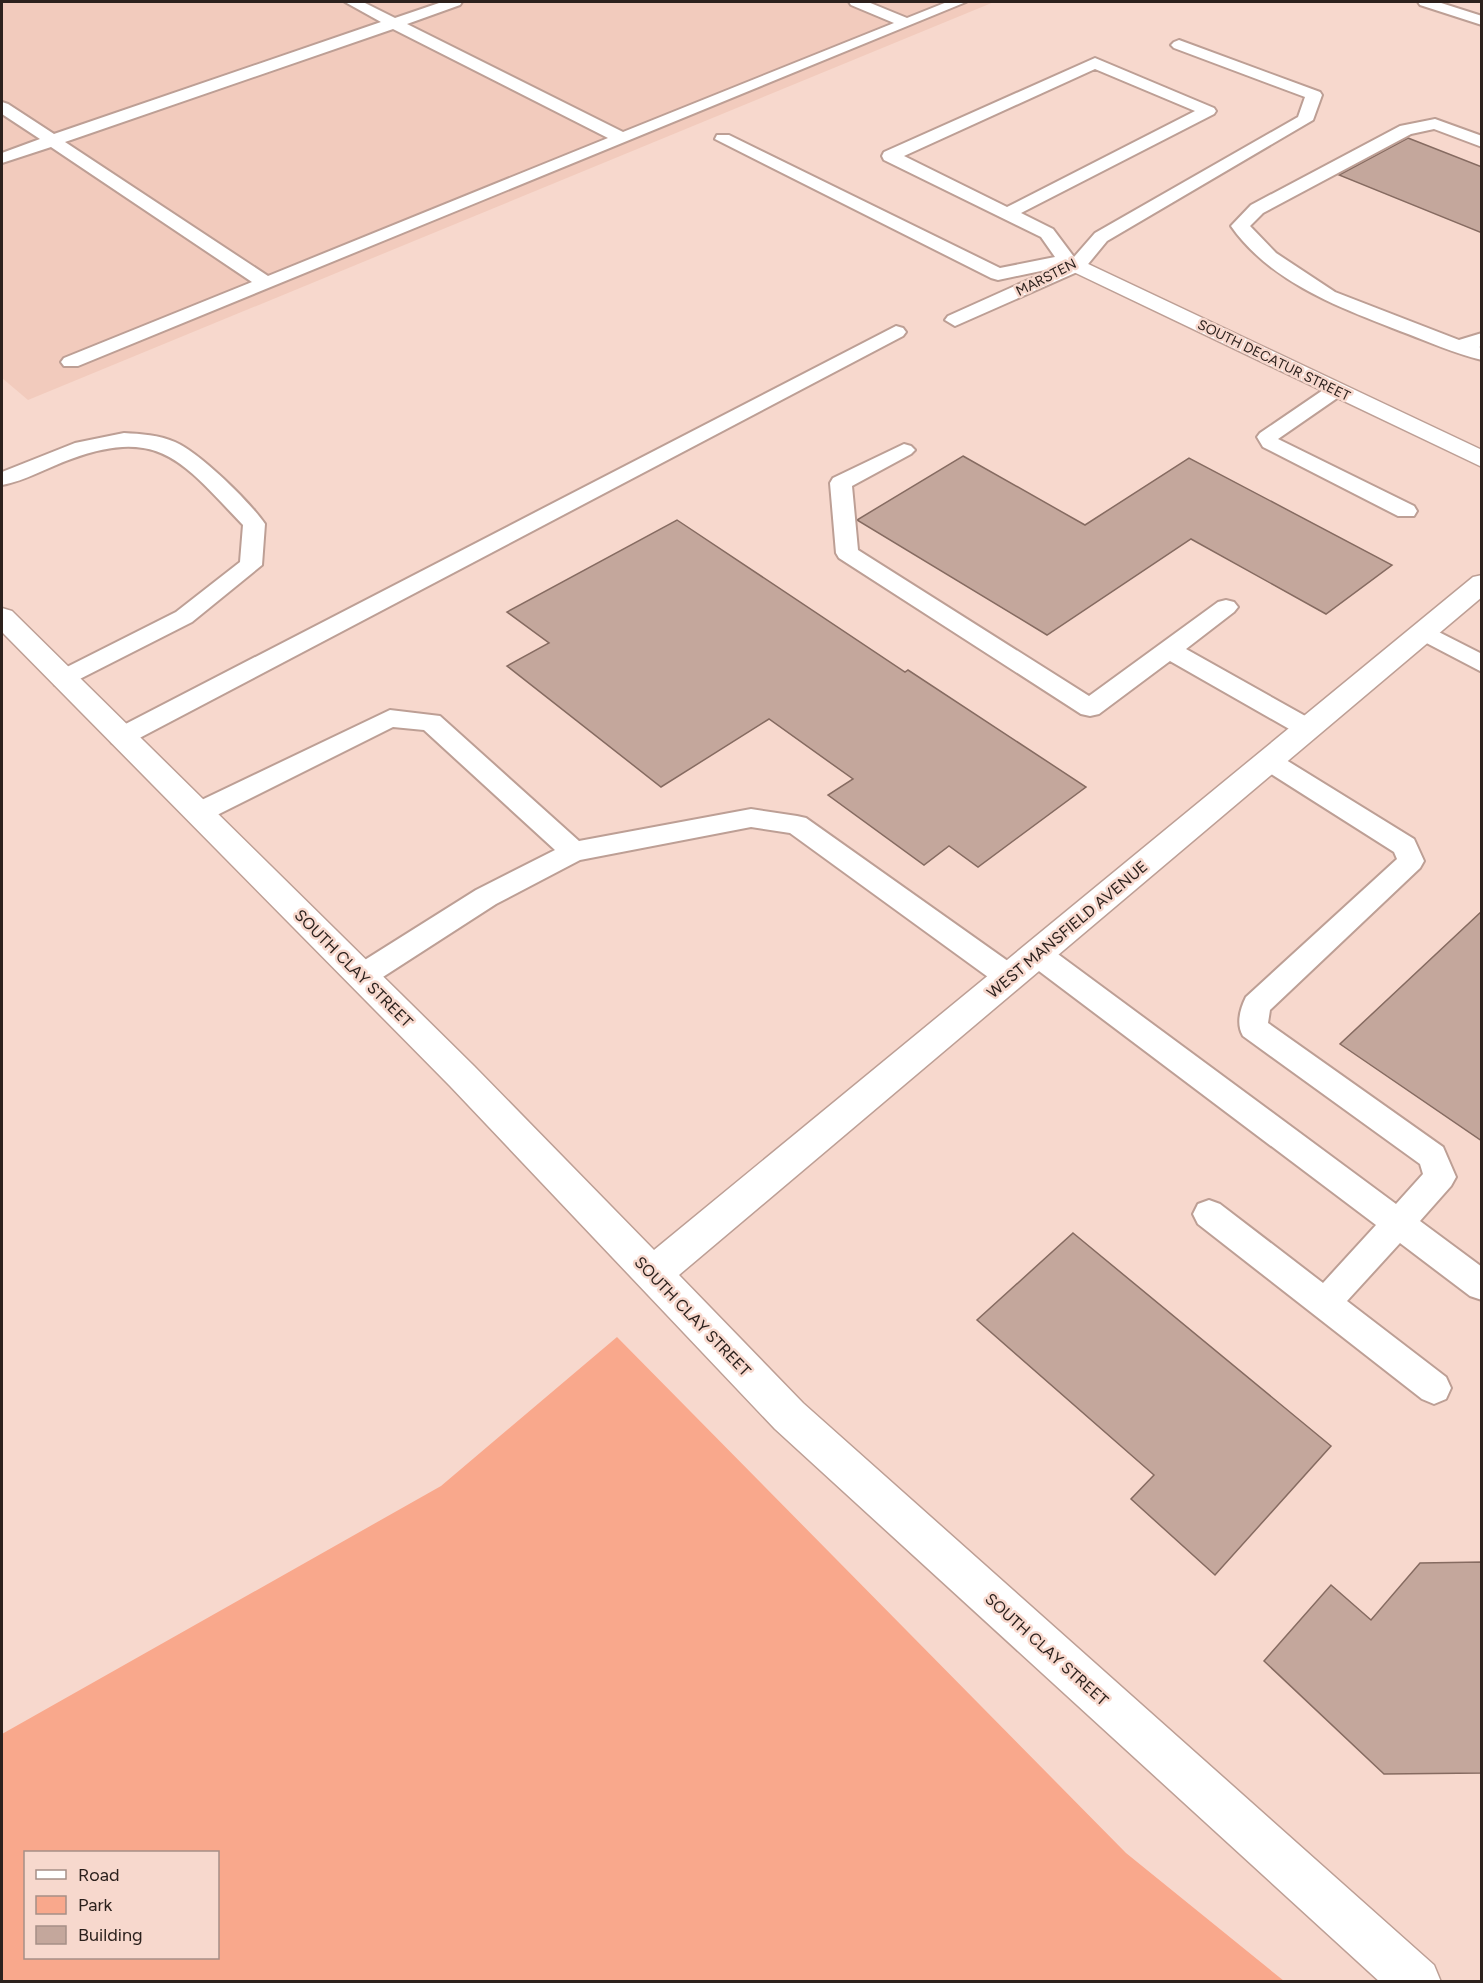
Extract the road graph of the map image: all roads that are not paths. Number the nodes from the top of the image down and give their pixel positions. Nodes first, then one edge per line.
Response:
1 (352, 2) edge
2 (455, 2) edge
3 (856, 2) edge
4 (959, 2) edge
5 (1425, 2) edge
6 (1482, 21) edge
7 (394, 23) junction
8 (907, 23) junction
9 (1179, 45) dead end
10 (2, 107) edge
11 (623, 139) junction
12 (723, 139) dead end
13 (52, 141) junction
14 (1482, 142) edge
15 (2, 158) edge
16 (1008, 213) junction
17 (1072, 262) junction
18 (266, 283) junction
19 (955, 321) dead end
20 (896, 332) dead end
21 (1482, 339) edge
22 (1458, 346) junction
23 (1482, 354) edge
24 (71, 362) dead end
25 (1336, 390) junction
26 (904, 450) dead end
27 (1482, 460) edge
28 (2, 479) edge
29 (1406, 511) dead end
30 (1482, 584) edge
31 (1226, 607) dead end
32 (2, 617) edge
33 (1423, 632) junction
34 (1169, 650) junction
35 (1482, 664) edge
36 (64, 679) junction
37 (1307, 728) junction
38 (121, 737) junction
39 (1269, 760) junction
40 (198, 813) junction
41 (574, 852) junction
42 (1037, 954) junction
43 (362, 976) junction
44 (1009, 977) junction
45 (1209, 1214) dead end
46 (1397, 1222) junction
47 (653, 1274) junction
48 (1482, 1286) edge
49 (1324, 1304) junction
50 (1434, 1388) dead end
51 (1417, 1982) edge

1 - 7 lane
2 - 7 lane
3 - 8 lane
4 - 8 lane
5 - 6 lane
7 - 11 lane
7 - 13 lane
8 - 11 lane
9 - 17 lane, MARSTEN
10 - 13 lane
11 - 18 lane
12 - 17 lane
13 - 15 lane
13 - 18 lane
14 - 22 lane
16 - 16 lane
16 - 17 lane
17 - 19 lane, MARSTEN
17 - 25 street, SOUTH DECATUR STREET
18 - 24 lane
20 - 38 lane
21 - 22 lane
22 - 23 lane
25 - 27 street, SOUTH DECATUR STREET
25 - 29 lane
26 - 34 lane
28 - 36 lane
30 - 33 street, WEST MANSFIELD AVENUE
31 - 34 lane
32 - 36 street, SOUTH CLAY STREET
33 - 35 lane
33 - 37 street, WEST MANSFIELD AVENUE
34 - 37 lane
36 - 38 street, SOUTH CLAY STREET
37 - 39 street, WEST MANSFIELD AVENUE
38 - 40 street, SOUTH CLAY STREET
39 - 42 street, WEST MANSFIELD AVENUE
39 - 46 lane
40 - 41 lane
40 - 43 street, SOUTH CLAY STREET
41 - 43 lane
41 - 44 lane
42 - 44 street, WEST MANSFIELD AVENUE
42 - 46 lane
43 - 47 street, SOUTH CLAY STREET
44 - 47 street, WEST MANSFIELD AVENUE
45 - 49 lane
46 - 48 lane
46 - 49 lane
47 - 51 street, SOUTH CLAY STREET
49 - 50 lane

